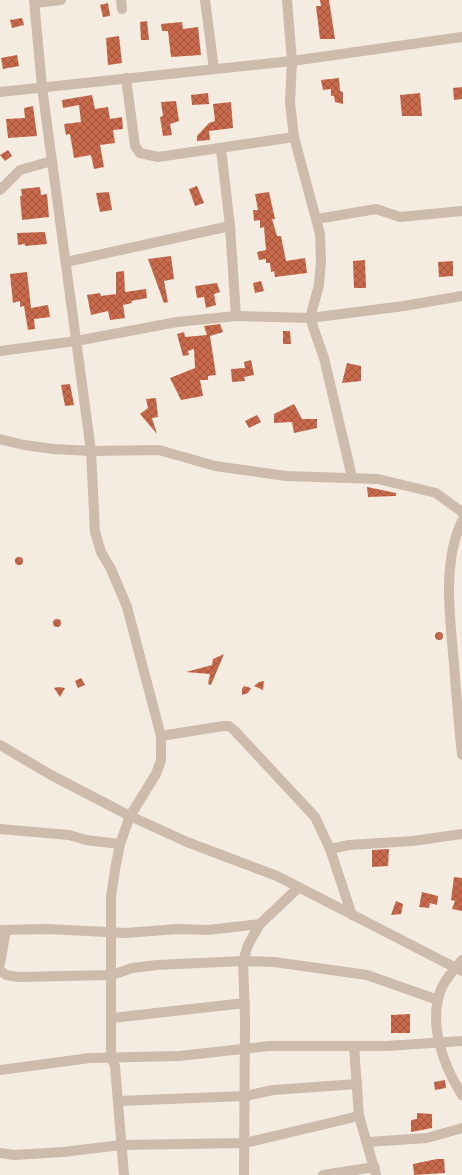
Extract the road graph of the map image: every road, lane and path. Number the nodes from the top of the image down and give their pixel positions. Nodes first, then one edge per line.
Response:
1 (61, 0) edge
2 (205, 0) edge
3 (287, 0) edge
4 (34, 2) edge
5 (462, 37) edge
6 (292, 61) junction
7 (214, 69) junction
8 (126, 78) junction
9 (42, 87) junction
10 (0, 92) edge
11 (294, 137) junction
12 (221, 149) junction
13 (52, 161) junction
14 (0, 190) edge
15 (462, 211) edge
16 (317, 219) junction
17 (230, 226) junction
18 (66, 262) junction
19 (462, 296) edge
20 (236, 316) junction
21 (310, 318) junction
22 (76, 342) junction
23 (0, 351) edge
24 (0, 439) edge
25 (92, 451) junction
26 (352, 477) junction
27 (462, 512) edge
28 (462, 521) edge
29 (459, 693) edge
30 (161, 736) junction
31 (0, 745) edge
32 (462, 755) edge
33 (130, 816) junction
34 (0, 829) edge
35 (462, 834) edge
36 (120, 844) junction
37 (330, 849) junction
38 (298, 888) junction
39 (352, 915) junction
40 (260, 924) junction
41 (3, 930) edge
42 (111, 932) junction
43 (462, 960) edge
44 (243, 961) junction
45 (0, 963) edge
46 (0, 970) edge
47 (458, 970) edge
48 (112, 975) junction
49 (438, 1000) junction
50 (245, 1003) junction
51 (112, 1018) junction
52 (462, 1041) edge
53 (440, 1044) junction
54 (354, 1046) junction
55 (245, 1048) junction
56 (111, 1057) junction
57 (0, 1070) edge
58 (357, 1084) junction
59 (462, 1095) edge
60 (245, 1096) junction
61 (118, 1101) junction
62 (359, 1116) junction
63 (462, 1128) edge
64 (368, 1142) junction
65 (245, 1143) junction
66 (121, 1145) junction
67 (0, 1153) edge
68 (375, 1171) edge
69 (124, 1175) edge
70 (244, 1175) edge
71 (322, 1175) edge

1 - 4 street
2 - 7 street
3 - 6 street
4 - 9 street
5 - 6 street
6 - 7 street
6 - 11 street
7 - 8 street
8 - 9 street
8 - 12 street
9 - 10 street
9 - 13 street
11 - 12 street
11 - 16 street
12 - 17 street
13 - 14 street
13 - 18 street
15 - 16 street
16 - 21 street
17 - 18 street
17 - 20 street
18 - 22 street
19 - 21 street
20 - 21 street
20 - 22 street
21 - 26 street
22 - 23 street
22 - 25 street
24 - 25 street
25 - 26 street
25 - 30 street
26 - 27 street
28 - 29 street
29 - 32 street
30 - 33 street
30 - 37 street
31 - 33 street
33 - 36 street
33 - 38 street
34 - 36 street
35 - 37 street
36 - 42 street
37 - 39 street
38 - 39 street
38 - 40 street
39 - 47 street
40 - 42 street
40 - 44 street
41 - 42 street
41 - 45 street
42 - 48 street
43 - 47 street
44 - 48 street
44 - 49 street
44 - 50 street
46 - 48 street
47 - 49 street
48 - 51 street
49 - 53 street
50 - 51 street
50 - 55 street
51 - 56 street
52 - 53 street
53 - 54 street
53 - 59 street
54 - 55 street
54 - 58 street
55 - 56 street
55 - 60 street
56 - 57 street
56 - 61 street
58 - 60 street
58 - 62 street
60 - 61 street
60 - 65 street
61 - 66 street
62 - 64 street
62 - 65 street
63 - 64 street
64 - 68 street
65 - 66 street
65 - 70 street
66 - 67 street
66 - 69 street
68 - 71 street

